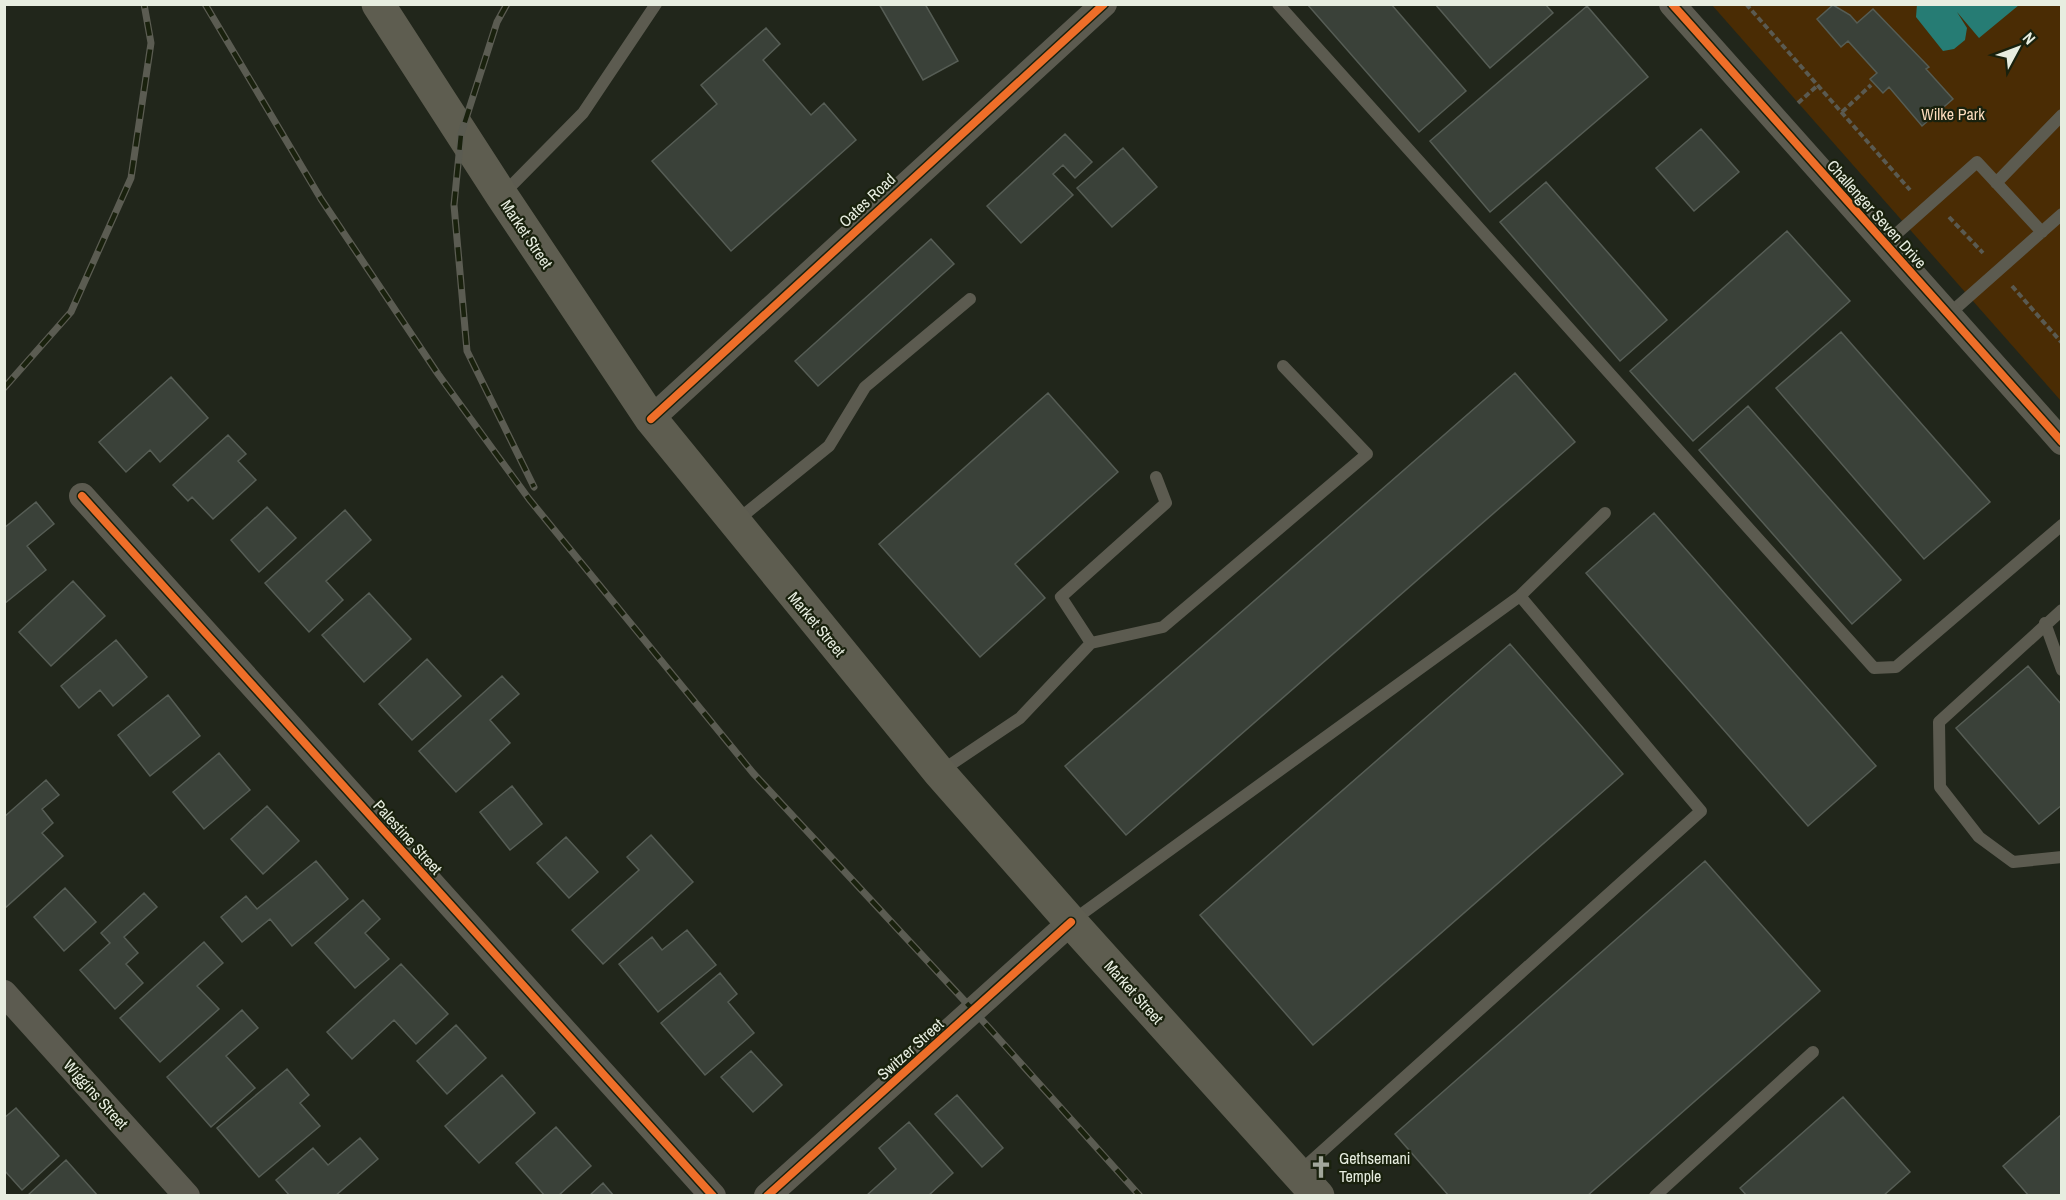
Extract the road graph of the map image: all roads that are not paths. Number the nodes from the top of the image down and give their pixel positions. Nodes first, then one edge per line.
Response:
1 (378, 4) edge
2 (656, 4) edge
3 (1104, 4) edge
4 (1278, 4) edge
5 (1672, 4) edge
6 (2061, 115) edge
7 (1996, 183) junction
8 (502, 196) junction
9 (2061, 214) edge
10 (2042, 232) junction
11 (1885, 244) junction
12 (970, 299) dead end
13 (1948, 315) junction
14 (1283, 366) dead end
15 (651, 418) junction
16 (2061, 442) edge
17 (1156, 477) dead end
18 (82, 496) dead end
19 (1605, 513) dead end
20 (734, 523) junction
21 (2061, 525) edge
22 (1520, 596) junction
23 (2061, 610) edge
24 (2045, 623) junction
25 (1091, 643) junction
26 (2061, 670) edge
27 (939, 772) junction
28 (2061, 857) edge
29 (1071, 922) junction
30 (4, 993) edge
31 (1813, 1052) dead end
32 (1308, 1184) edge
33 (187, 1196) edge
34 (713, 1196) edge
35 (767, 1196) edge
36 (1655, 1196) edge

1 - 8 main road, Market Street
2 - 8 lane
3 - 15 street, Oates Road
4 - 21 lane
5 - 11 street, Challenger Seven Drive
6 - 7 lane
7 - 10 lane
7 - 11 lane
8 - 15 main road, Market Street
9 - 10 lane
10 - 13 lane
11 - 13 street, Challenger Seven Drive
12 - 20 lane
13 - 16 street, Challenger Seven Drive
14 - 25 lane
15 - 20 main road, Market Street
17 - 25 lane
18 - 34 street, Palestine Street
19 - 22 lane
20 - 27 main road, Market Street
22 - 29 lane
22 - 32 lane
23 - 24 lane
24 - 26 lane
24 - 28 lane
25 - 27 lane
27 - 29 main road, Market Street
29 - 32 main road, Market Street
29 - 35 street, Switzer Street
30 - 33 street, Wiggins Street
31 - 36 lane

